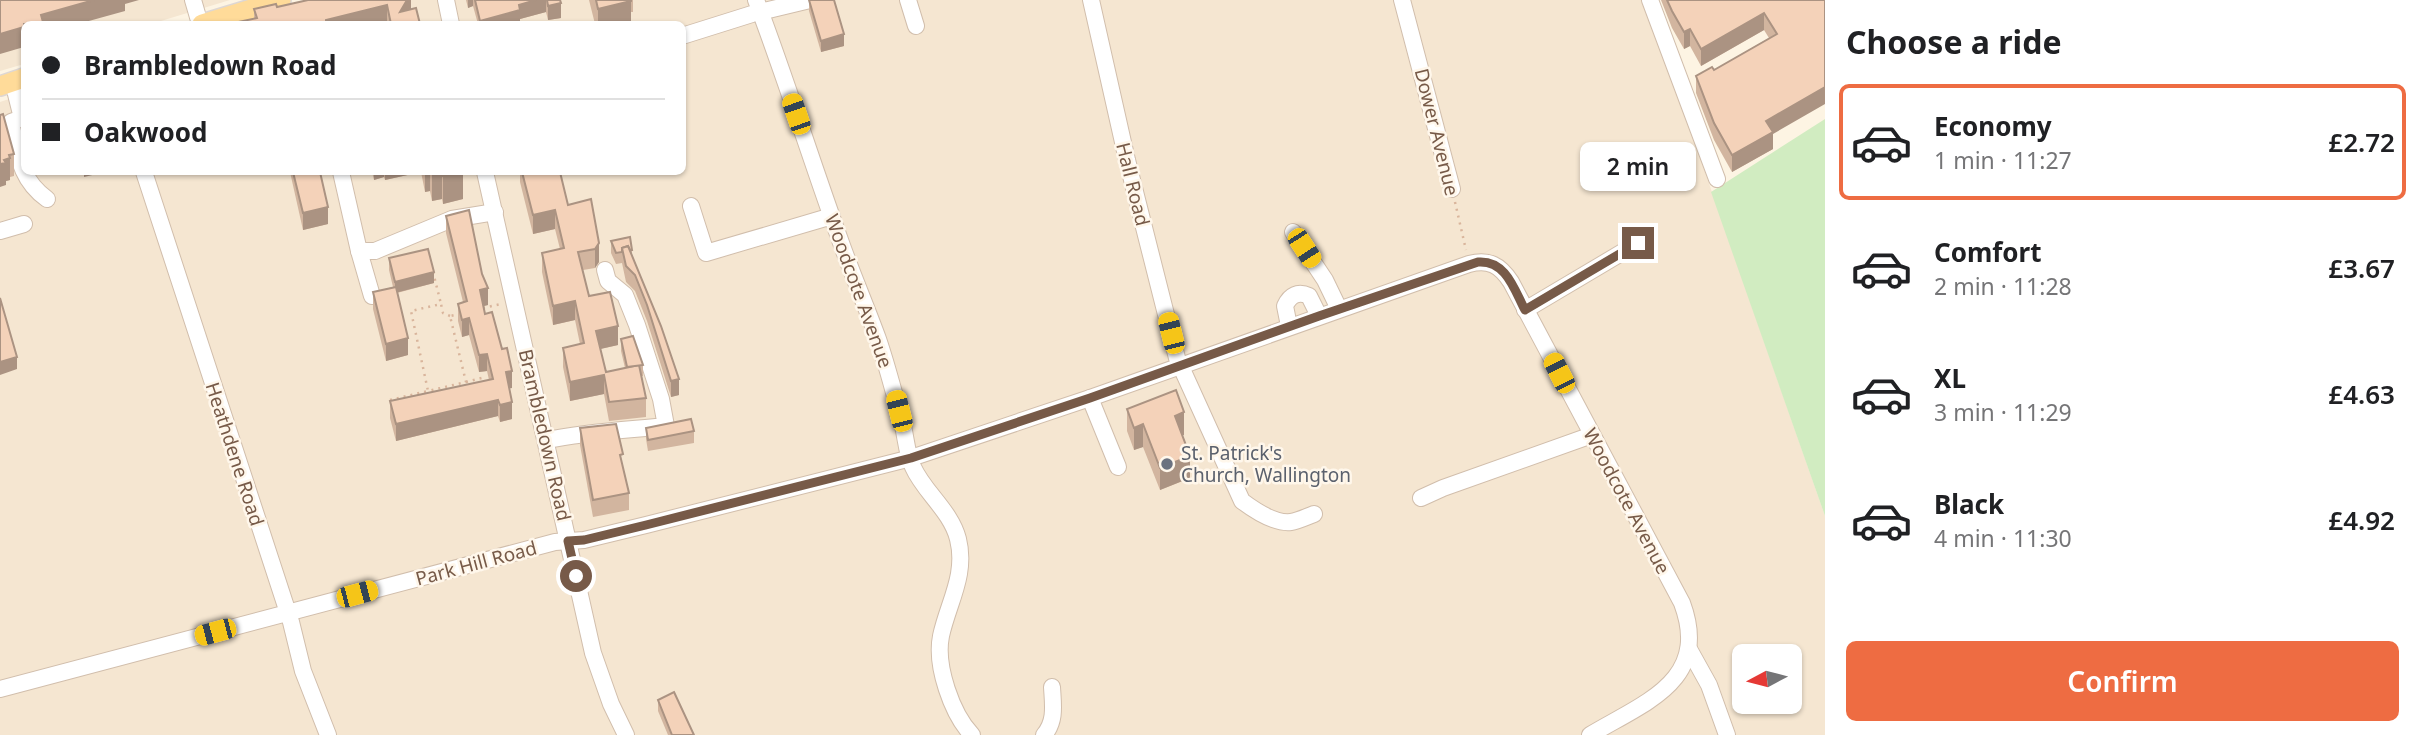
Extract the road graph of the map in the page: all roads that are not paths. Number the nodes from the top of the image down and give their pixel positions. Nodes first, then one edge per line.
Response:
1 (193, 0) edge
2 (281, 0) edge
3 (446, 0) edge
4 (810, 0) edge
5 (908, 0) edge
6 (1091, 0) edge
7 (1402, 0) edge
8 (1650, 0) edge
9 (239, 6) edge
10 (758, 7) edge
11 (200, 21) edge
12 (207, 21) edge
13 (450, 21) edge
14 (916, 26) dead end
15 (686, 34) edge
16 (13, 82) edge
17 (21, 114) edge
18 (21, 118) edge
19 (21, 166) edge
20 (26, 175) edge
21 (145, 175) edge
22 (342, 175) edge
23 (486, 175) edge
24 (1717, 179) dead end
25 (1452, 189) road end
26 (47, 199) dead end
27 (691, 206) dead end
28 (495, 212) junction
29 (832, 216) junction
30 (24, 225) dead end
31 (0, 231) edge
32 (1293, 232) dead end
33 (1638, 243) dead end
34 (359, 251) junction
35 (1469, 264) joint
36 (605, 270) dead end
37 (372, 296) edge
38 (1339, 309) junction
39 (1525, 310) junction
40 (1319, 316) junction
41 (1289, 326) junction
42 (1180, 367) junction
43 (1090, 398) junction
44 (1592, 435) junction
45 (547, 440) junction
46 (911, 458) junction
47 (1118, 467) dead end
48 (1421, 498) dead end
49 (1314, 514) dead end
50 (568, 541) junction
51 (287, 613) junction
52 (1689, 649) junction
53 (1052, 687) dead end
54 (0, 689) edge
55 (328, 735) edge
56 (626, 735) edge
57 (972, 735) edge
58 (1044, 735) edge
59 (1590, 735) edge
60 (1727, 735) edge

1 - 11 street
2 - 9 main road
3 - 13 street
4 - 10 street
5 - 14 street
6 - 42 street, Hall Road
7 - 25 street, Dower Avenue
8 - 24 street
9 - 12 main road
10 - 15 street
10 - 29 street, Woodcote Avenue
16 - 17 street
18 - 19 street
20 - 26 street
21 - 51 street, Heathdene Road
22 - 34 street
23 - 28 street, Brambledown Road
27 - 29 street
28 - 34 street
28 - 45 street, Brambledown Road
29 - 46 street, Woodcote Avenue
30 - 31 street
32 - 38 street
33 - 39 street
34 - 37 street
35 - 38 street, Park Hill Road
35 - 39 street, Woodcote Avenue
36 - 45 street
38 - 40 street, Park Hill Road
39 - 44 street, Woodcote Avenue
40 - 41 street, Park Hill Road
40 - 41 street
41 - 42 street, Park Hill Road
42 - 43 street, Park Hill Road
42 - 49 street, Hall Road
43 - 46 street, Park Hill Road
43 - 47 street
44 - 48 street
44 - 52 street, Woodcote Avenue
45 - 50 street, Brambledown Road
46 - 50 street, Park Hill Road
46 - 57 street, Woodcote Avenue
50 - 51 street, Park Hill Road
50 - 56 street, Brambledown Road
51 - 54 street, Park Hill Road
51 - 55 street, Heathdene Road
52 - 59 street
52 - 60 street
53 - 58 street

